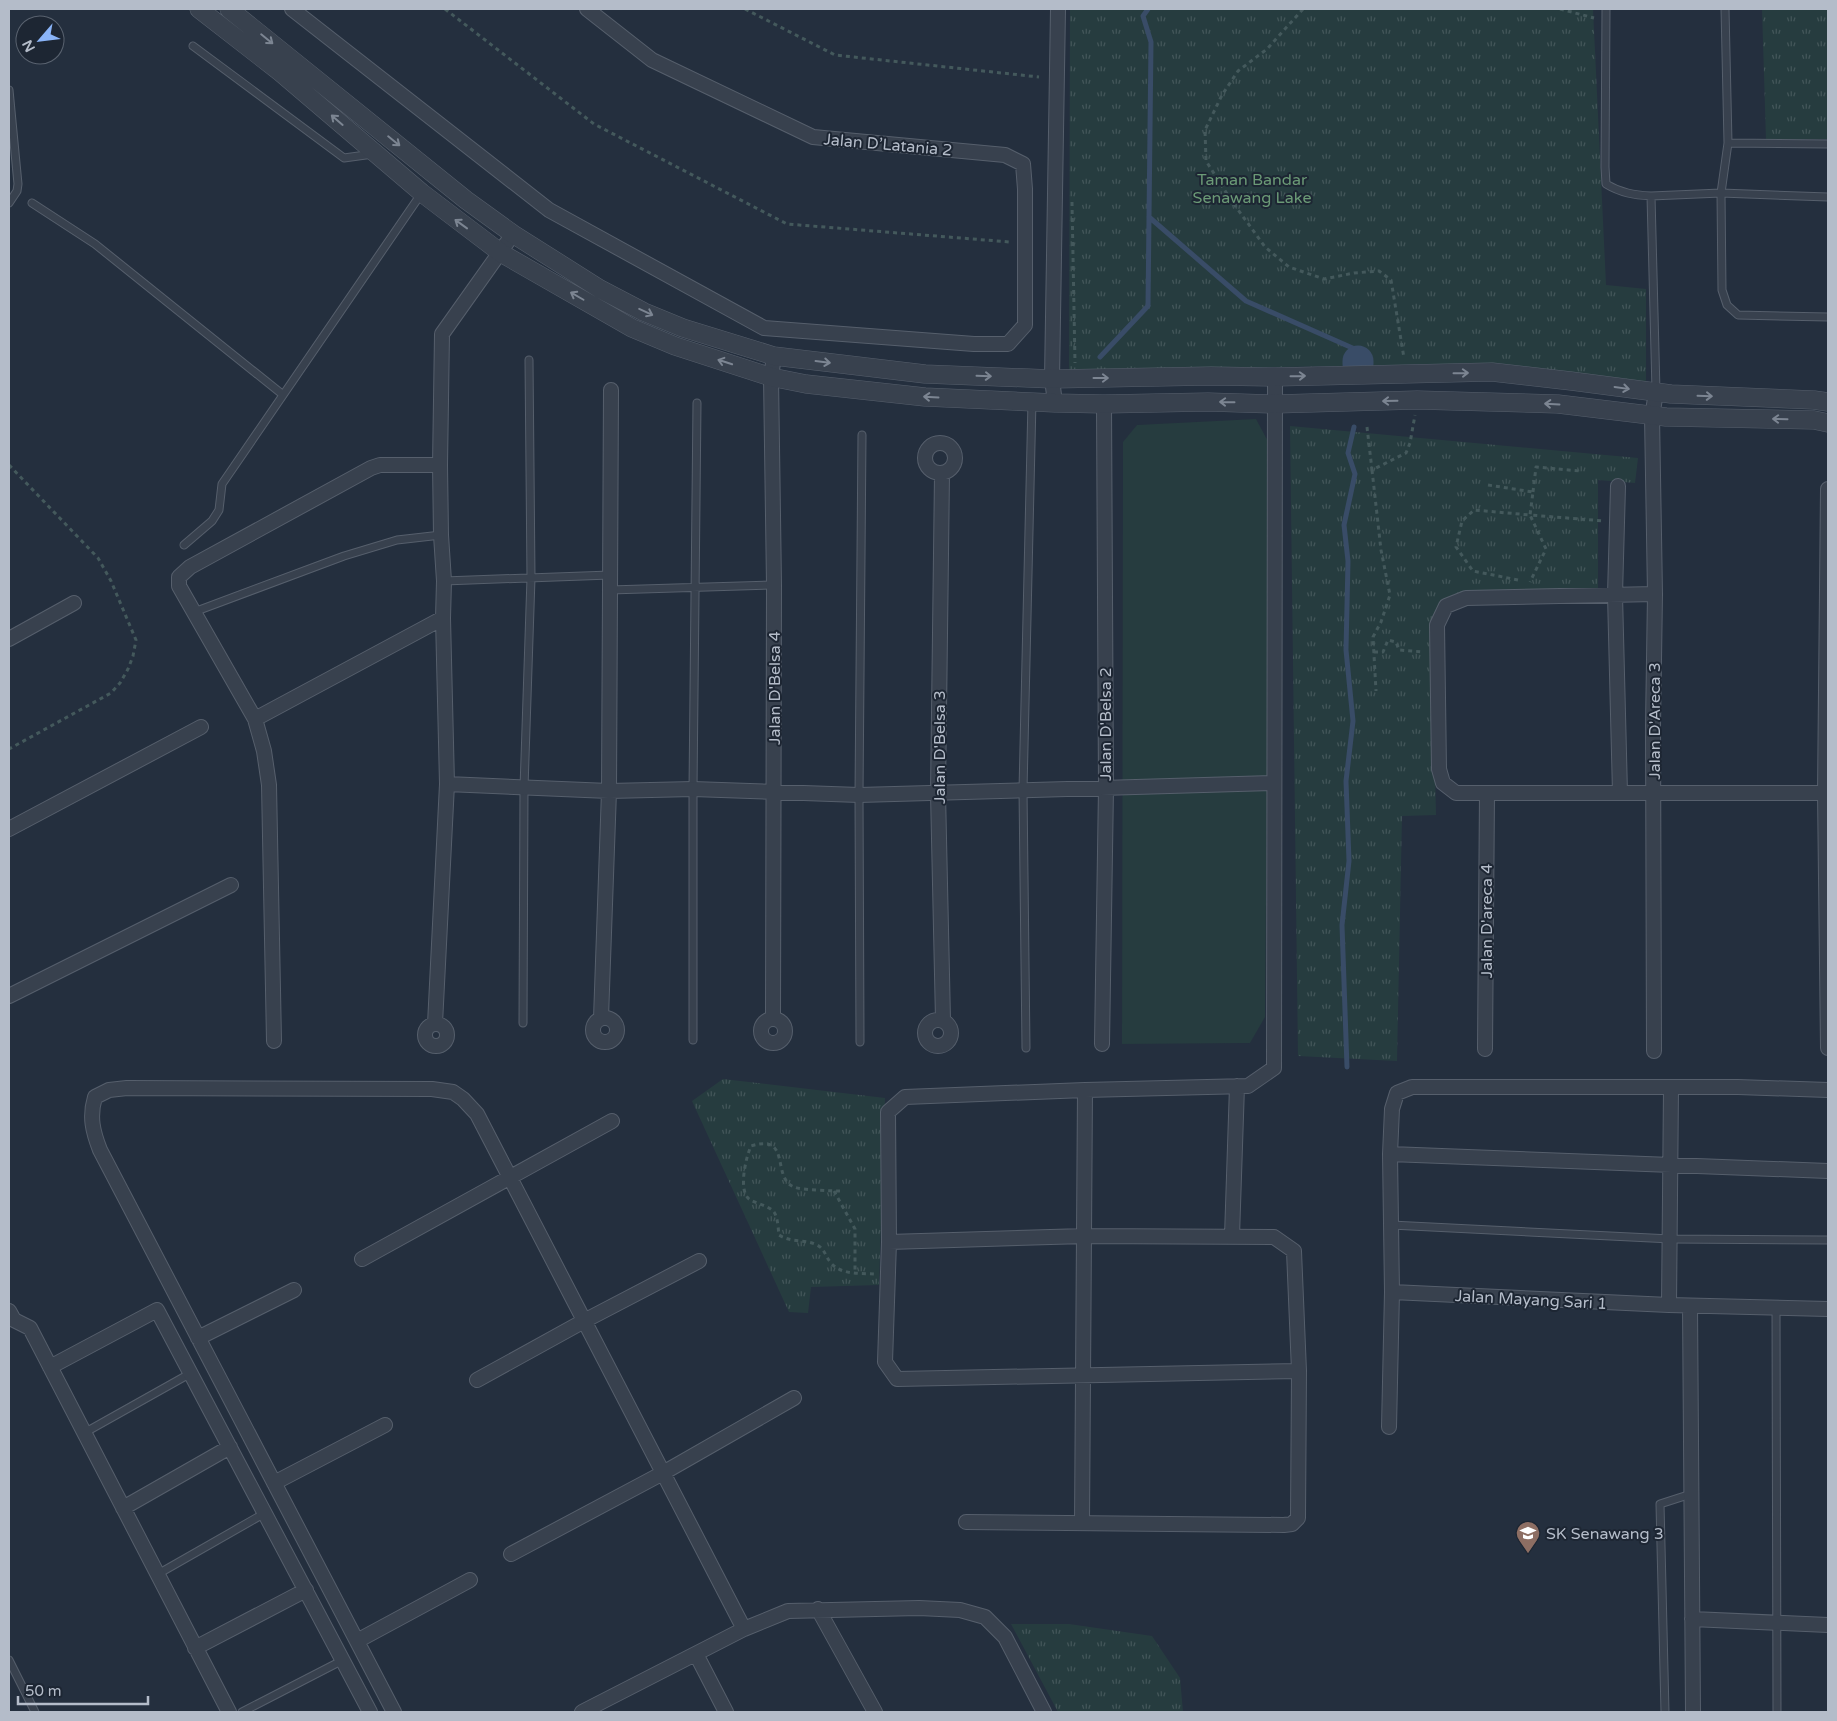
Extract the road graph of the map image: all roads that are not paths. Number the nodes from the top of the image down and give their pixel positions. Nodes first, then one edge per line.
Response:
1 (199, 9) edge
2 (229, 9) edge
3 (292, 9) edge
4 (588, 9) edge
5 (1058, 9) edge
6 (1606, 9) edge
7 (1725, 9) edge
8 (193, 46) dead end
9 (9, 90) edge
10 (1728, 144) junction
11 (1828, 144) edge
12 (376, 154) junction
13 (1721, 192) junction
14 (422, 193) junction
15 (1651, 196) junction
16 (1828, 197) edge
17 (9, 202) edge
18 (32, 203) dead end
19 (513, 234) junction
20 (501, 253) junction
21 (1828, 317) edge
22 (774, 356) junction
23 (529, 360) dead end
24 (771, 377) junction
25 (1275, 377) junction
26 (1052, 379) junction
27 (611, 390) dead end
28 (1656, 392) junction
29 (282, 394) junction
30 (1032, 401) junction
31 (1828, 402) edge
32 (697, 403) dead end
33 (1055, 403) junction
34 (1104, 404) junction
35 (1275, 404) junction
36 (1652, 416) junction
37 (1828, 423) edge
38 (862, 435) dead end
39 (440, 464) junction
40 (942, 474) dead end
41 (1618, 486) dead end
42 (1828, 489) edge
43 (441, 535) junction
44 (184, 545) dead end
45 (610, 575) junction
46 (532, 578) junction
47 (444, 581) junction
48 (774, 585) junction
49 (696, 587) junction
50 (610, 590) junction
51 (1655, 594) junction
52 (1615, 595) junction
53 (74, 603) dead end
54 (194, 612) junction
55 (442, 618) junction
56 (9, 639) edge
57 (255, 719) junction
58 (201, 727) dead end
59 (446, 784) junction
60 (1274, 784) junction
61 (524, 788) junction
62 (1106, 788) junction
63 (693, 790) junction
64 (1023, 790) junction
65 (609, 791) junction
66 (773, 792) junction
67 (938, 793) junction
68 (1487, 793) junction
69 (1620, 793) junction
70 (1654, 793) junction
71 (1826, 793) edge
72 (859, 795) junction
73 (9, 829) edge
74 (231, 885) dead end
75 (9, 996) edge
76 (601, 1018) dead end
77 (773, 1019) dead end
78 (943, 1020) dead end
79 (523, 1023) dead end
80 (435, 1024) dead end
81 (693, 1040) dead end
82 (274, 1041) dead end
83 (860, 1042) dead end
84 (1102, 1044) dead end
85 (1026, 1048) dead end
86 (1828, 1048) edge
87 (1485, 1049) dead end
88 (1654, 1051) dead end
89 (1237, 1086) junction
90 (1671, 1088) junction
91 (1084, 1090) junction
92 (1828, 1090) edge
93 (612, 1121) dead end
94 (1390, 1154) junction
95 (1671, 1164) junction
96 (1828, 1171) edge
97 (510, 1178) junction
98 (1391, 1225) junction
99 (1084, 1236) junction
100 (1232, 1236) junction
101 (1671, 1239) junction
102 (1828, 1240) edge
103 (889, 1242) junction
104 (362, 1258) dead end
105 (700, 1261) dead end
106 (294, 1290) dead end
107 (1392, 1292) junction
108 (1669, 1305) junction
109 (1690, 1306) junction
110 (1776, 1307) junction
111 (1828, 1309) edge
112 (9, 1311) edge
113 (584, 1321) junction
114 (198, 1338) junction
115 (50, 1367) junction
116 (1299, 1371) junction
117 (191, 1373) junction
118 (1084, 1376) junction
119 (477, 1380) dead end
120 (794, 1398) dead end
121 (386, 1425) dead end
122 (1389, 1427) dead end
123 (84, 1433) junction
124 (230, 1447) junction
125 (663, 1473) junction
126 (274, 1483) junction
127 (1691, 1494) junction
128 (123, 1508) junction
129 (265, 1513) junction
130 (966, 1522) dead end
131 (1082, 1523) junction
132 (510, 1554) dead end
133 (158, 1574) junction
134 (470, 1580) dead end
135 (306, 1590) junction
136 (818, 1609) junction
137 (1692, 1619) junction
138 (1775, 1623) junction
139 (1828, 1625) edge
140 (744, 1629) junction
141 (357, 1641) junction
142 (195, 1648) junction
143 (696, 1654) junction
144 (343, 1659) junction
145 (9, 1660) edge
146 (35, 1712) edge
147 (229, 1712) edge
148 (242, 1712) edge
149 (370, 1712) edge
150 (394, 1712) edge
151 (582, 1712) edge
152 (726, 1712) edge
153 (875, 1712) edge
154 (1044, 1712) edge
155 (1664, 1712) edge
156 (1693, 1712) edge
157 (1777, 1712) edge

12 -> 1 street
2 -> 19 street
3 - 4 street, Jalan D’Latania 2
5 - 26 street
6 - 15 lane
7 - 10 lane
8 - 12 lane
9 - 17 lane
10 - 11 lane
10 - 13 lane
12 - 14 street
13 - 15 lane
13 - 16 lane
13 - 21 lane
20 -> 14 street
14 - 29 lane
15 - 28 lane
18 - 29 lane
19 - 20 street
19 -> 22 street
24 -> 20 street
20 - 39 street
22 - 24 street, Jalan D'Belsa 4
22 -> 26 street
23 - 46 lane
30 -> 24 street
24 - 48 street, Jalan D'Belsa 4
26 -> 25 street
25 -> 28 street
25 - 35 street
26 - 33 street
27 - 45 street
28 -> 31 street
28 - 36 street, Jalan D'Areca 3
29 - 44 lane
30 - 33 street
30 - 64 lane
32 - 49 lane
33 - 34 street
35 -> 34 street
34 - 62 street, Jalan D'Belsa 2
36 -> 35 street
35 - 60 street
37 -> 36 street
36 - 51 street, Jalan D'Areca 3
38 - 72 lane
39 - 43 street
39 - 54 street
40 - 67 street, Jalan D'Belsa 3
41 - 52 street
42 - 71 street
43 - 47 street
43 - 54 lane
45 - 46 lane
45 - 50 street
46 - 47 lane
46 - 61 lane
47 - 55 street
48 - 49 lane
48 - 66 street, Jalan D'Belsa 4
49 - 50 lane
49 - 63 lane
50 - 65 street
51 - 52 street
51 - 70 street, Jalan D'Areca 3
52 - 68 street
52 - 69 street
53 - 56 street
54 - 57 street
55 - 57 street
55 - 59 street
57 - 82 street
58 - 73 street
59 - 61 street
59 - 80 street
60 - 62 street
60 - 89 street
61 - 65 street
61 - 79 lane
62 - 64 street
62 - 84 street, Jalan D'Belsa 2
63 - 65 street
63 - 66 street
63 - 81 lane
64 - 67 street
64 - 85 lane
65 - 76 street
66 - 72 street
66 - 77 street, Jalan D'Belsa 4
67 - 72 street
67 - 78 street, Jalan D'Belsa 3
68 - 69 street
68 - 87 street, Jalan D'areca 4
69 - 70 street
70 - 71 street
70 - 88 street, Jalan D'Areca 3
71 - 86 street
72 - 83 lane
74 - 75 street
89 - 91 street
89 - 100 street
90 - 92 street
90 - 94 street
90 - 95 street
91 - 99 street
91 - 103 street
93 - 97 street
94 - 95 street
94 - 98 street
95 - 96 street
95 - 101 street
97 - 104 street
97 - 113 street
97 - 114 street
98 - 101 lane
98 - 107 street
99 - 100 street
99 - 103 street
99 - 118 street
100 - 116 street
101 - 102 lane
101 - 108 street
103 - 118 street
105 - 113 street
106 - 114 street
107 - 108 street, Jalan Mayang Sari 1
107 - 122 street
108 - 109 street, Jalan Mayang Sari 1
109 - 110 street, Jalan Mayang Sari 1
109 - 127 street
110 - 111 street, Jalan Mayang Sari 1
110 - 138 lane
112 - 115 street
113 - 119 street
113 - 125 street
114 - 126 street
115 - 117 street
115 - 123 street
116 - 118 street
116 - 131 street
117 - 123 lane
117 - 124 street
118 - 131 street
120 - 125 street
121 - 126 street
123 - 128 street
124 - 128 street
124 - 129 street
125 - 132 street
125 - 140 street
126 - 141 street
127 - 137 street
127 - 155 lane
128 - 133 street
129 - 133 lane
129 - 135 street
130 - 131 street
133 - 142 street
134 - 141 street
135 - 142 street
135 - 144 street
136 - 140 street
136 - 153 street
136 - 154 street
137 - 138 street
137 - 156 street
138 - 139 street
138 - 157 lane
140 - 143 street
141 - 150 street
142 - 147 street
143 - 151 street
143 - 152 street
144 - 148 lane
144 - 149 street
145 - 146 lane

